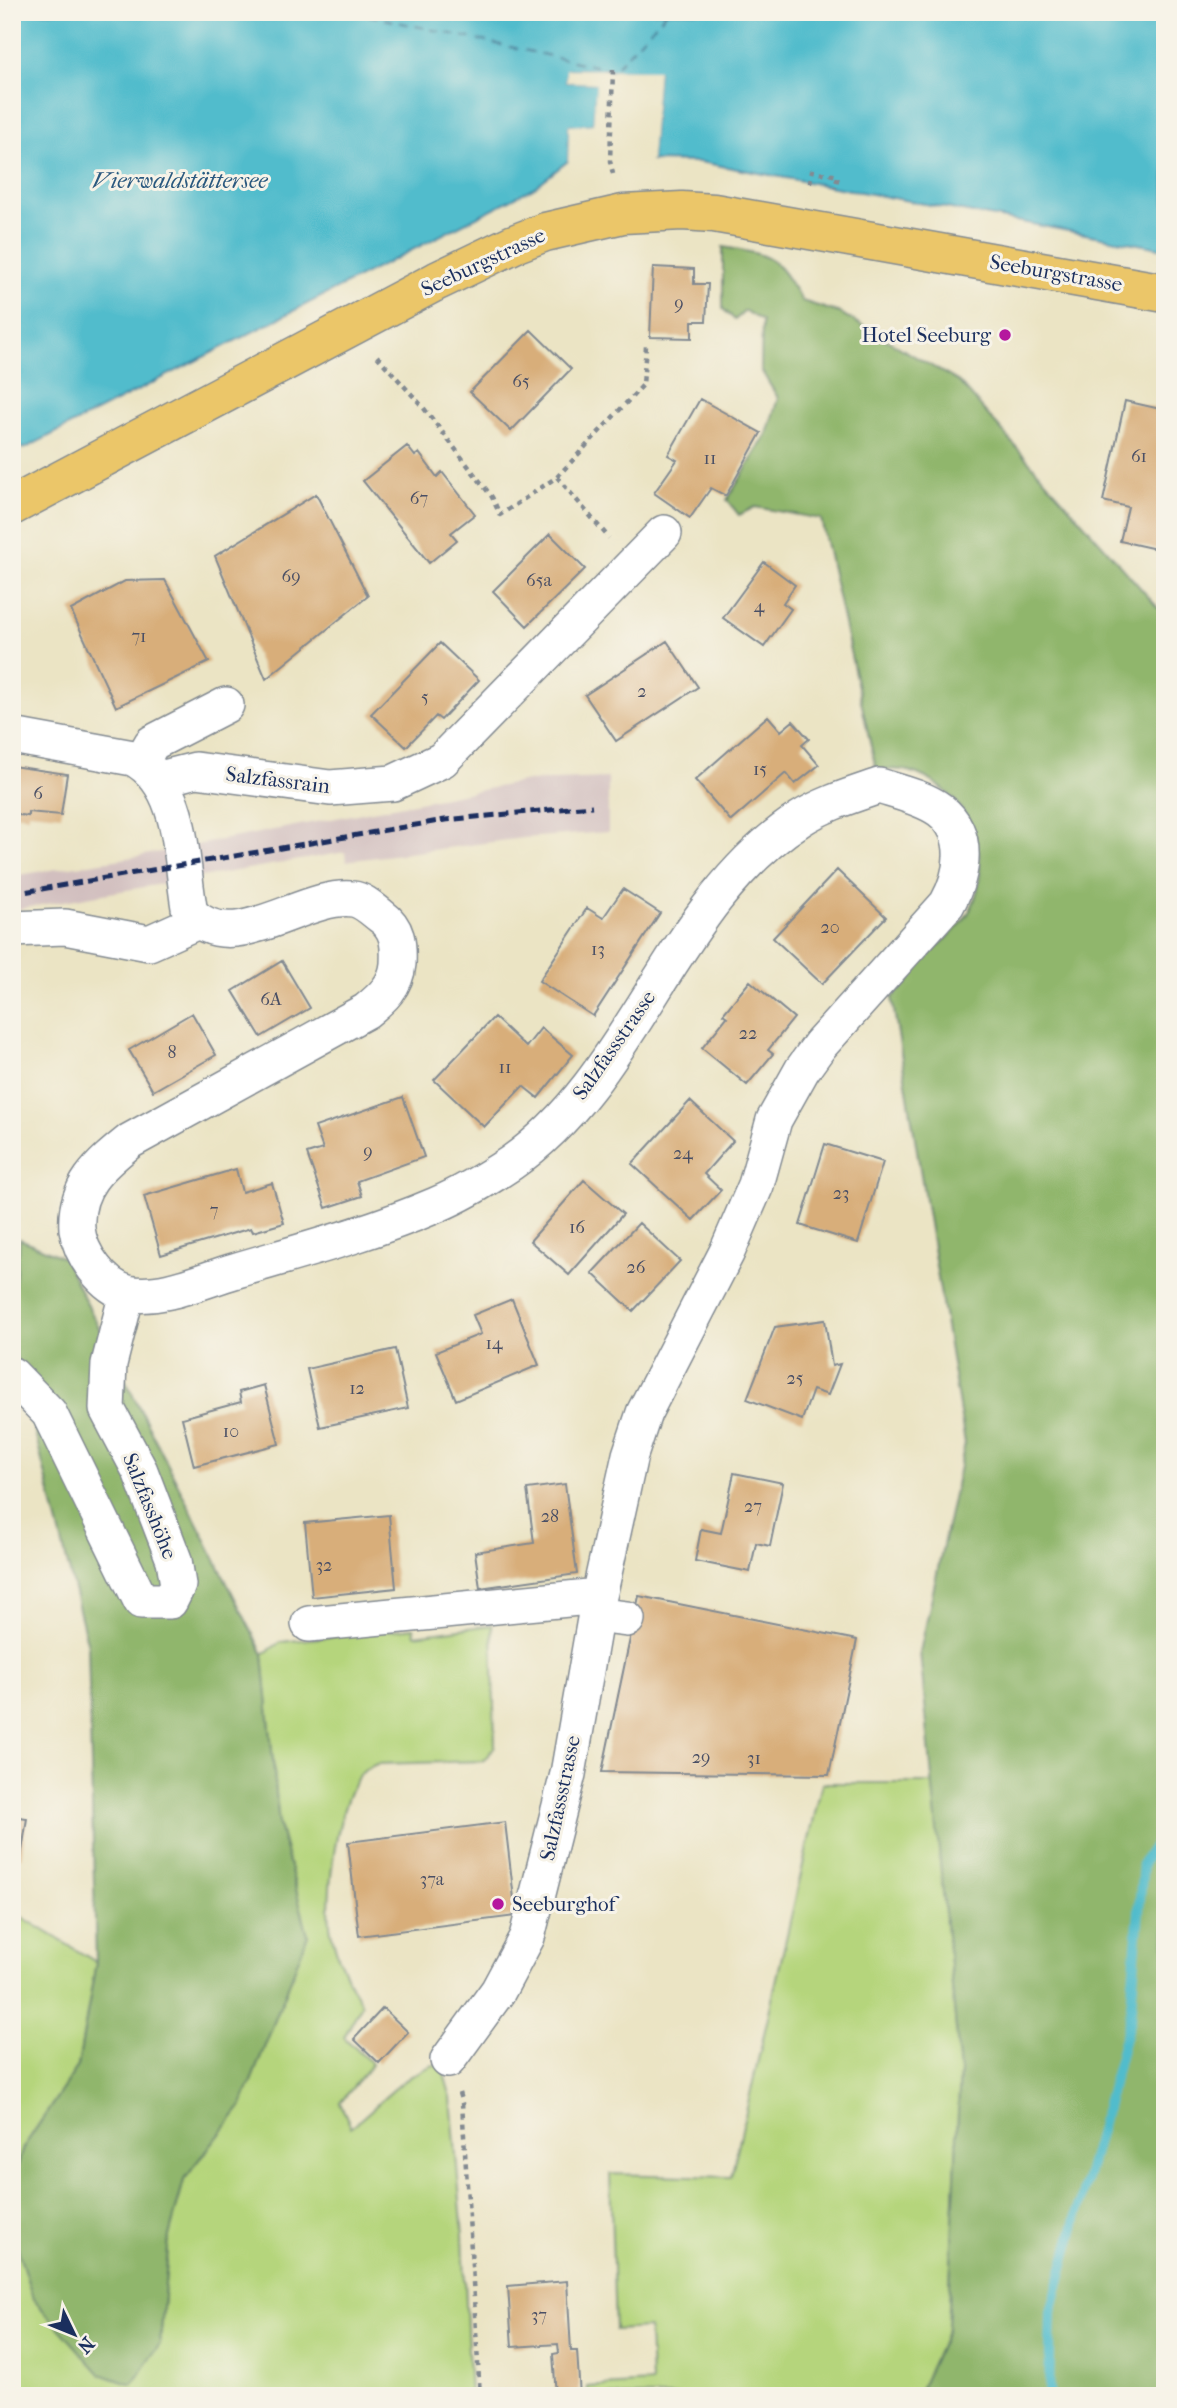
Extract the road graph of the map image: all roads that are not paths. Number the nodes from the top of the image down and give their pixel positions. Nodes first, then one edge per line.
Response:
1 (1165, 293) edge
2 (12, 506) edge
3 (664, 533) dead end
4 (226, 705) dead end
5 (12, 736) edge
6 (150, 771) junction
7 (198, 921) junction
8 (12, 929) edge
9 (127, 1293) junction
10 (12, 1375) edge
11 (607, 1610) junction
12 (309, 1624) dead end
13 (448, 2060) road end

1 - 2 main road, Seeburgstrasse
3 - 6 street, Salzfassrain
4 - 6 street
5 - 6 street, Salzfassrain
6 - 7 street
7 - 8 street
7 - 9 street
9 - 10 street, Salzfasshöhe
9 - 11 street, Salzfassstrasse
11 - 12 street
11 - 13 street, Salzfassstrasse

